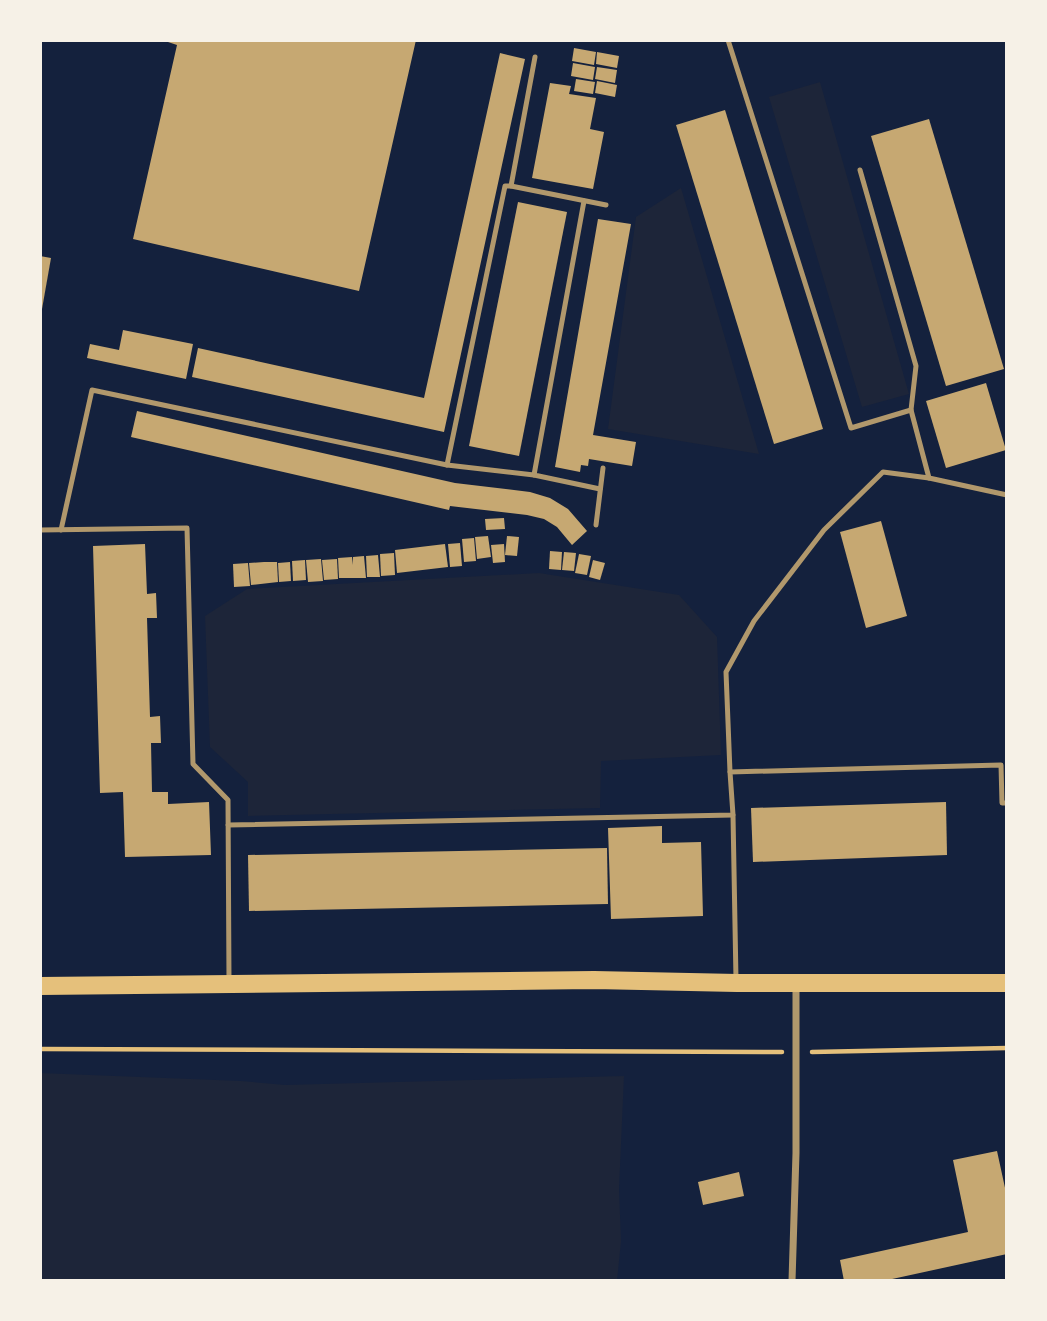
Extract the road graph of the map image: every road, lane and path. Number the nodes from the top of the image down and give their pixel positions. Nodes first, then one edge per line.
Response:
1 (728, 40) edge
2 (535, 57) dead end
3 (860, 170) dead end
4 (511, 186) junction
5 (584, 201) junction
6 (606, 205) dead end
7 (911, 410) junction
8 (447, 465) junction
9 (603, 468) dead end
10 (534, 475) junction
11 (929, 478) junction
12 (600, 489) junction
13 (1007, 495) edge
14 (596, 525) dead end
15 (40, 530) edge
16 (61, 530) junction
17 (730, 772) junction
18 (1007, 803) edge
19 (733, 815) junction
20 (228, 825) junction
21 (737, 983) junction
22 (796, 983) junction
23 (1007, 983) edge
24 (229, 984) junction
25 (40, 986) edge
26 (1007, 1048) edge
27 (40, 1049) edge
28 (796, 1052) junction
29 (792, 1281) edge

1 - 7 lane
2 - 4 lane
3 - 7 lane
4 - 5 lane
4 - 8 lane
5 - 6 lane
5 - 10 lane
7 - 11 lane
8 - 10 lane
8 - 16 lane
9 - 12 lane
10 - 12 lane
11 - 13 lane
11 - 17 lane
12 - 14 lane
15 - 16 lane
16 - 20 lane
17 - 18 lane
17 - 19 lane
19 - 20 lane
19 - 21 lane
20 - 24 lane
21 - 22 main road
21 - 24 main road
22 - 23 main road
22 - 28 street
24 - 25 main road
26 - 28 path
27 - 28 path
28 - 29 street

